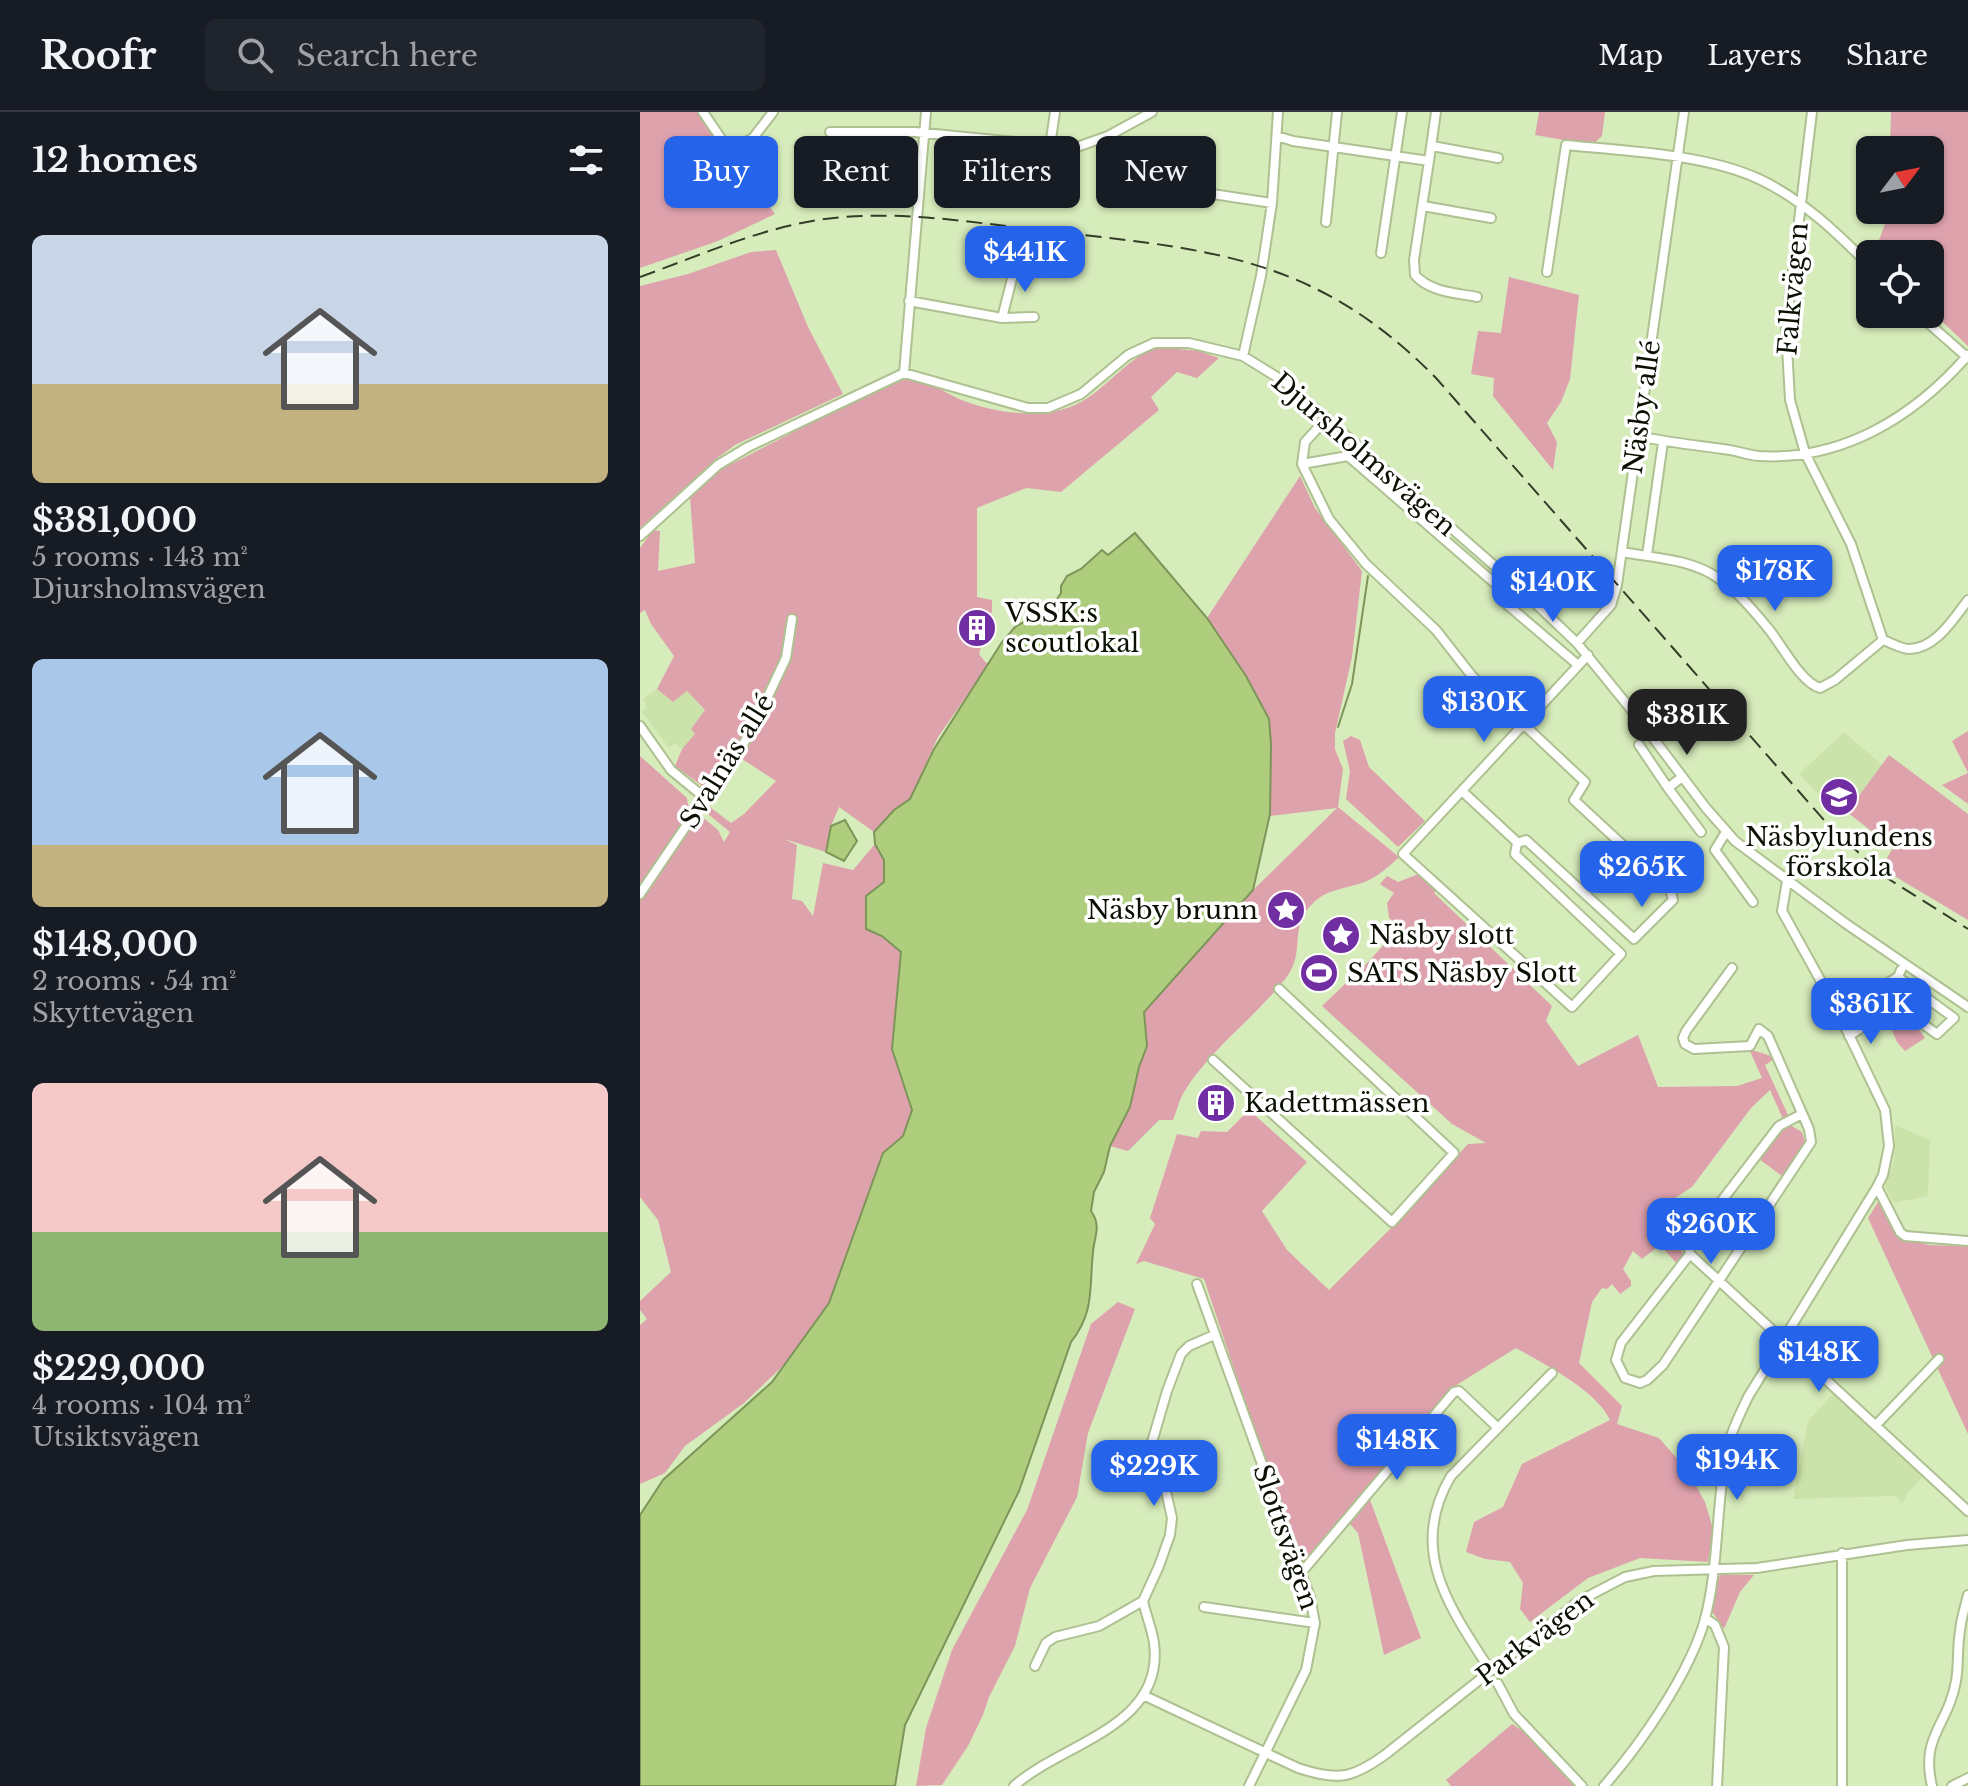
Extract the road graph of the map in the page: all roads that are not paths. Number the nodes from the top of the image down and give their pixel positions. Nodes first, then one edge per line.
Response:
1 (703, 112) edge
2 (773, 112) edge
3 (926, 112) edge
4 (1055, 112) edge
5 (1152, 112) edge
6 (1278, 112) edge
7 (1337, 112) edge
8 (1402, 112) edge
9 (1436, 112) edge
10 (1684, 112) edge
11 (1812, 112) edge
12 (830, 132) dead end
13 (924, 133) junction
14 (953, 136) edge
15 (1051, 136) edge
16 (1277, 136) junction
17 (1080, 146) edge
18 (1432, 146) junction
19 (1332, 147) junction
20 (1396, 156) junction
21 (1498, 158) dead end
22 (1678, 158) junction
23 (1429, 161) junction
24 (1216, 194) edge
25 (1272, 203) junction
26 (1801, 203) junction
27 (1423, 206) junction
28 (1491, 218) dead end
29 (1326, 222) dead end
30 (1381, 253) dead end
31 (1856, 253) edge
32 (1016, 263) dead end
33 (1547, 272) dead end
34 (1477, 297) dead end
35 (909, 301) junction
36 (1034, 317) dead end
37 (1002, 318) junction
38 (1934, 328) edge
39 (1243, 356) junction
40 (1968, 357) edge
41 (904, 373) junction
42 (1327, 418) junction
43 (1638, 436) junction
44 (1663, 442) junction
45 (1805, 453) junction
46 (1302, 464) junction
47 (640, 536) edge
48 (1622, 552) junction
49 (1647, 555) junction
50 (1968, 600) edge
51 (792, 619) dead end
52 (1883, 640) junction
53 (1577, 643) junction
54 (1588, 655) junction
55 (1578, 665) junction
56 (1523, 725) junction
57 (640, 726) edge
58 (1639, 745) dead end
59 (1682, 777) junction
60 (1668, 788) junction
61 (1462, 791) junction
62 (705, 798) junction
63 (1701, 832) dead end
64 (1726, 832) junction
65 (1517, 843) junction
66 (1787, 881) junction
67 (640, 894) edge
68 (1753, 902) dead end
69 (1634, 939) junction
70 (1621, 954) junction
71 (1732, 968) dead end
72 (1279, 989) dead end
73 (1968, 1007) edge
74 (1855, 1009) dead end
75 (1849, 1036) junction
76 (1213, 1060) dead end
77 (1802, 1114) junction
78 (1877, 1187) junction
79 (1968, 1241) edge
80 (1690, 1254) junction
81 (1721, 1281) junction
82 (1197, 1284) dead end
83 (1214, 1335) junction
84 (1784, 1340) junction
85 (1939, 1359) dead end
86 (1552, 1373) dead end
87 (1876, 1425) junction
88 (1497, 1427) junction
89 (1968, 1511) edge
90 (1968, 1540) edge
91 (1842, 1553) junction
92 (1713, 1570) junction
93 (1301, 1573) junction
94 (1968, 1595) edge
95 (1143, 1601) junction
96 (1204, 1607) dead end
97 (1705, 1618) junction
98 (1315, 1623) junction
99 (1035, 1666) dead end
100 (1490, 1670) junction
101 (1498, 1684) dead end
102 (1143, 1695) junction
103 (1266, 1754) junction
104 (1968, 1778) edge
105 (1607, 1785) edge
106 (1014, 1786) edge
107 (1249, 1786) edge
108 (1582, 1786) edge
109 (1717, 1786) edge
110 (1842, 1786) edge
111 (1932, 1786) edge
112 (1952, 1786) edge

1 - 2 street
3 - 13 street
4 - 15 street
5 - 17 street
6 - 16 street
7 - 19 street
8 - 20 street
9 - 18 street
10 - 22 street, Näsby allé
11 - 26 street, Falkvägen
12 - 13 street
13 - 14 street
13 - 35 street
16 - 19 street
16 - 25 street
18 - 21 street
18 - 23 street
19 - 20 street
19 - 29 street
20 - 23 street
20 - 30 street
22 - 26 street
22 - 33 street
22 - 43 street, Näsby allé
23 - 27 street
24 - 25 street
25 - 39 street
26 - 31 street
26 - 45 street, Falkvägen
27 - 28 street
27 - 34 street
32 - 37 street
35 - 37 street
35 - 41 street
36 - 37 street
38 - 40 street
39 - 41 street, Djursholmsvägen
39 - 42 street, Djursholmsvägen
40 - 45 street
41 - 47 street
42 - 46 street
42 - 53 street, Djursholmsvägen
43 - 44 street
43 - 48 street, Näsby allé
44 - 45 street
44 - 49 street, Näsby allé
45 - 52 street, Falkvägen
46 - 55 street
46 - 56 street
48 - 49 street
48 - 53 street, Näsby allé
49 - 52 street
50 - 52 street
51 - 62 street, Svalnäs allé
53 - 54 street, Djursholmsvägen
54 - 55 street
54 - 59 street, Djursholmsvägen
55 - 56 street
56 - 61 street
56 - 69 street
57 - 62 street
58 - 60 street
59 - 60 street
59 - 64 street, Djursholmsvägen
60 - 63 street
61 - 65 street
61 - 70 street
62 - 67 street, Svalnäs allé
64 - 66 street, Djursholmsvägen
64 - 68 street
65 - 69 street
65 - 70 street
66 - 73 street, Djursholmsvägen
66 - 75 street
69 - 70 street
71 - 77 street
72 - 76 street
74 - 75 street
75 - 78 street
77 - 80 street
77 - 81 street
78 - 79 street
78 - 84 street
80 - 81 street
80 - 81 street
81 - 84 street
82 - 83 street, Slottsvägen
83 - 93 street, Slottsvägen
83 - 95 street
84 - 87 street
84 - 92 street
85 - 87 street
86 - 88 street
87 - 89 street
88 - 93 street
88 - 100 street
90 - 91 street, Parkvägen
91 - 92 street, Parkvägen
91 - 110 street
92 - 97 street
92 - 100 street, Parkvägen
93 - 98 street, Slottsvägen
94 - 111 street
95 - 99 street
95 - 102 street
96 - 98 street
97 - 105 street
97 - 109 street
98 - 103 street, Slottsvägen
100 - 103 street, Parkvägen
101 - 108 street
102 - 103 street, Parkvägen
102 - 106 street
103 - 107 street, Slottsvägen
104 - 112 street

